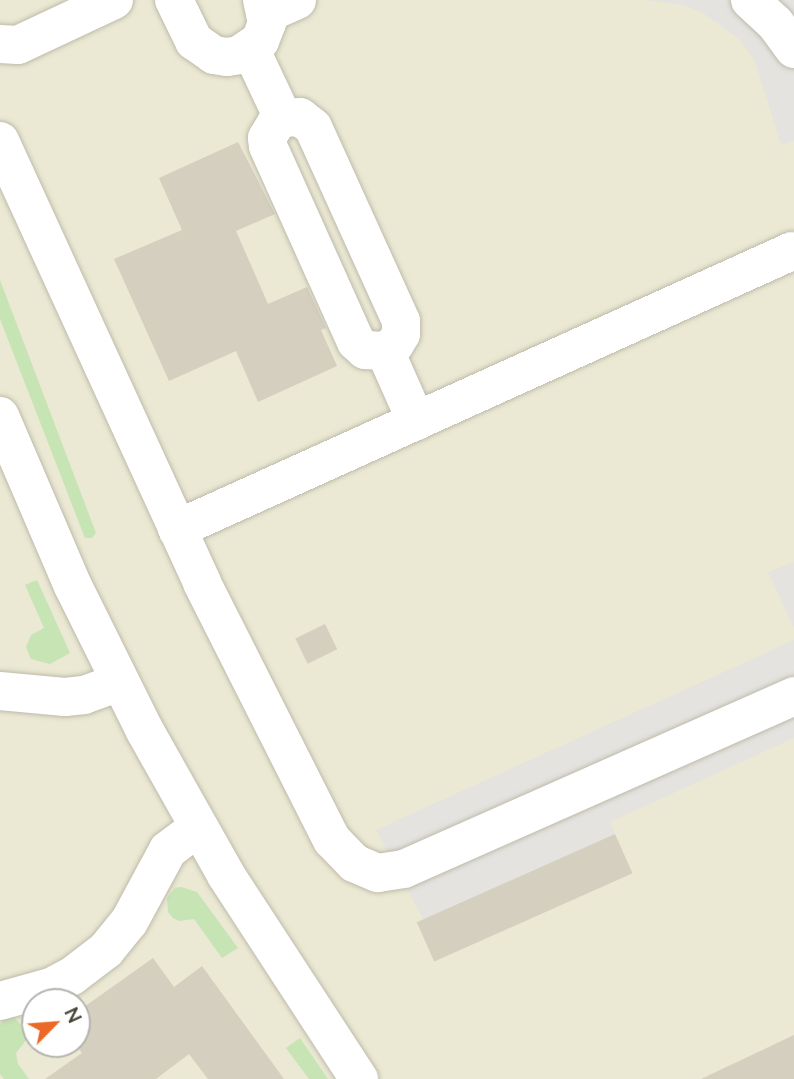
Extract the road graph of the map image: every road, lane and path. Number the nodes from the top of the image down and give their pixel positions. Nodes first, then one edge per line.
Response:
1 (114, 0) edge
2 (174, 0) edge
3 (750, 0) edge
4 (275, 5) edge
5 (0, 44) edge
6 (250, 48) junction
7 (794, 49) edge
8 (283, 118) junction
9 (0, 141) edge
10 (345, 198) junction
11 (300, 219) junction
12 (367, 246) junction
13 (792, 251) dead end
14 (322, 267) junction
15 (385, 351) junction
16 (0, 416) edge
17 (416, 421) junction
18 (177, 529) junction
19 (120, 682) junction
20 (0, 691) edge
21 (794, 696) edge
22 (198, 827) junction
23 (0, 1001) edge
24 (359, 1079) edge

1 - 5 lane
2 - 6 lane
3 - 7 lane
4 - 6 lane
6 - 8 lane
8 - 10 lane
8 - 11 lane
9 - 18 lane
10 - 11 lane
10 - 12 lane
11 - 14 lane
12 - 14 lane
12 - 15 lane
13 - 17 lane
14 - 15 lane
15 - 17 lane
16 - 19 lane
17 - 18 lane
18 - 21 lane
19 - 20 lane
19 - 22 lane
22 - 23 lane
22 - 24 lane

